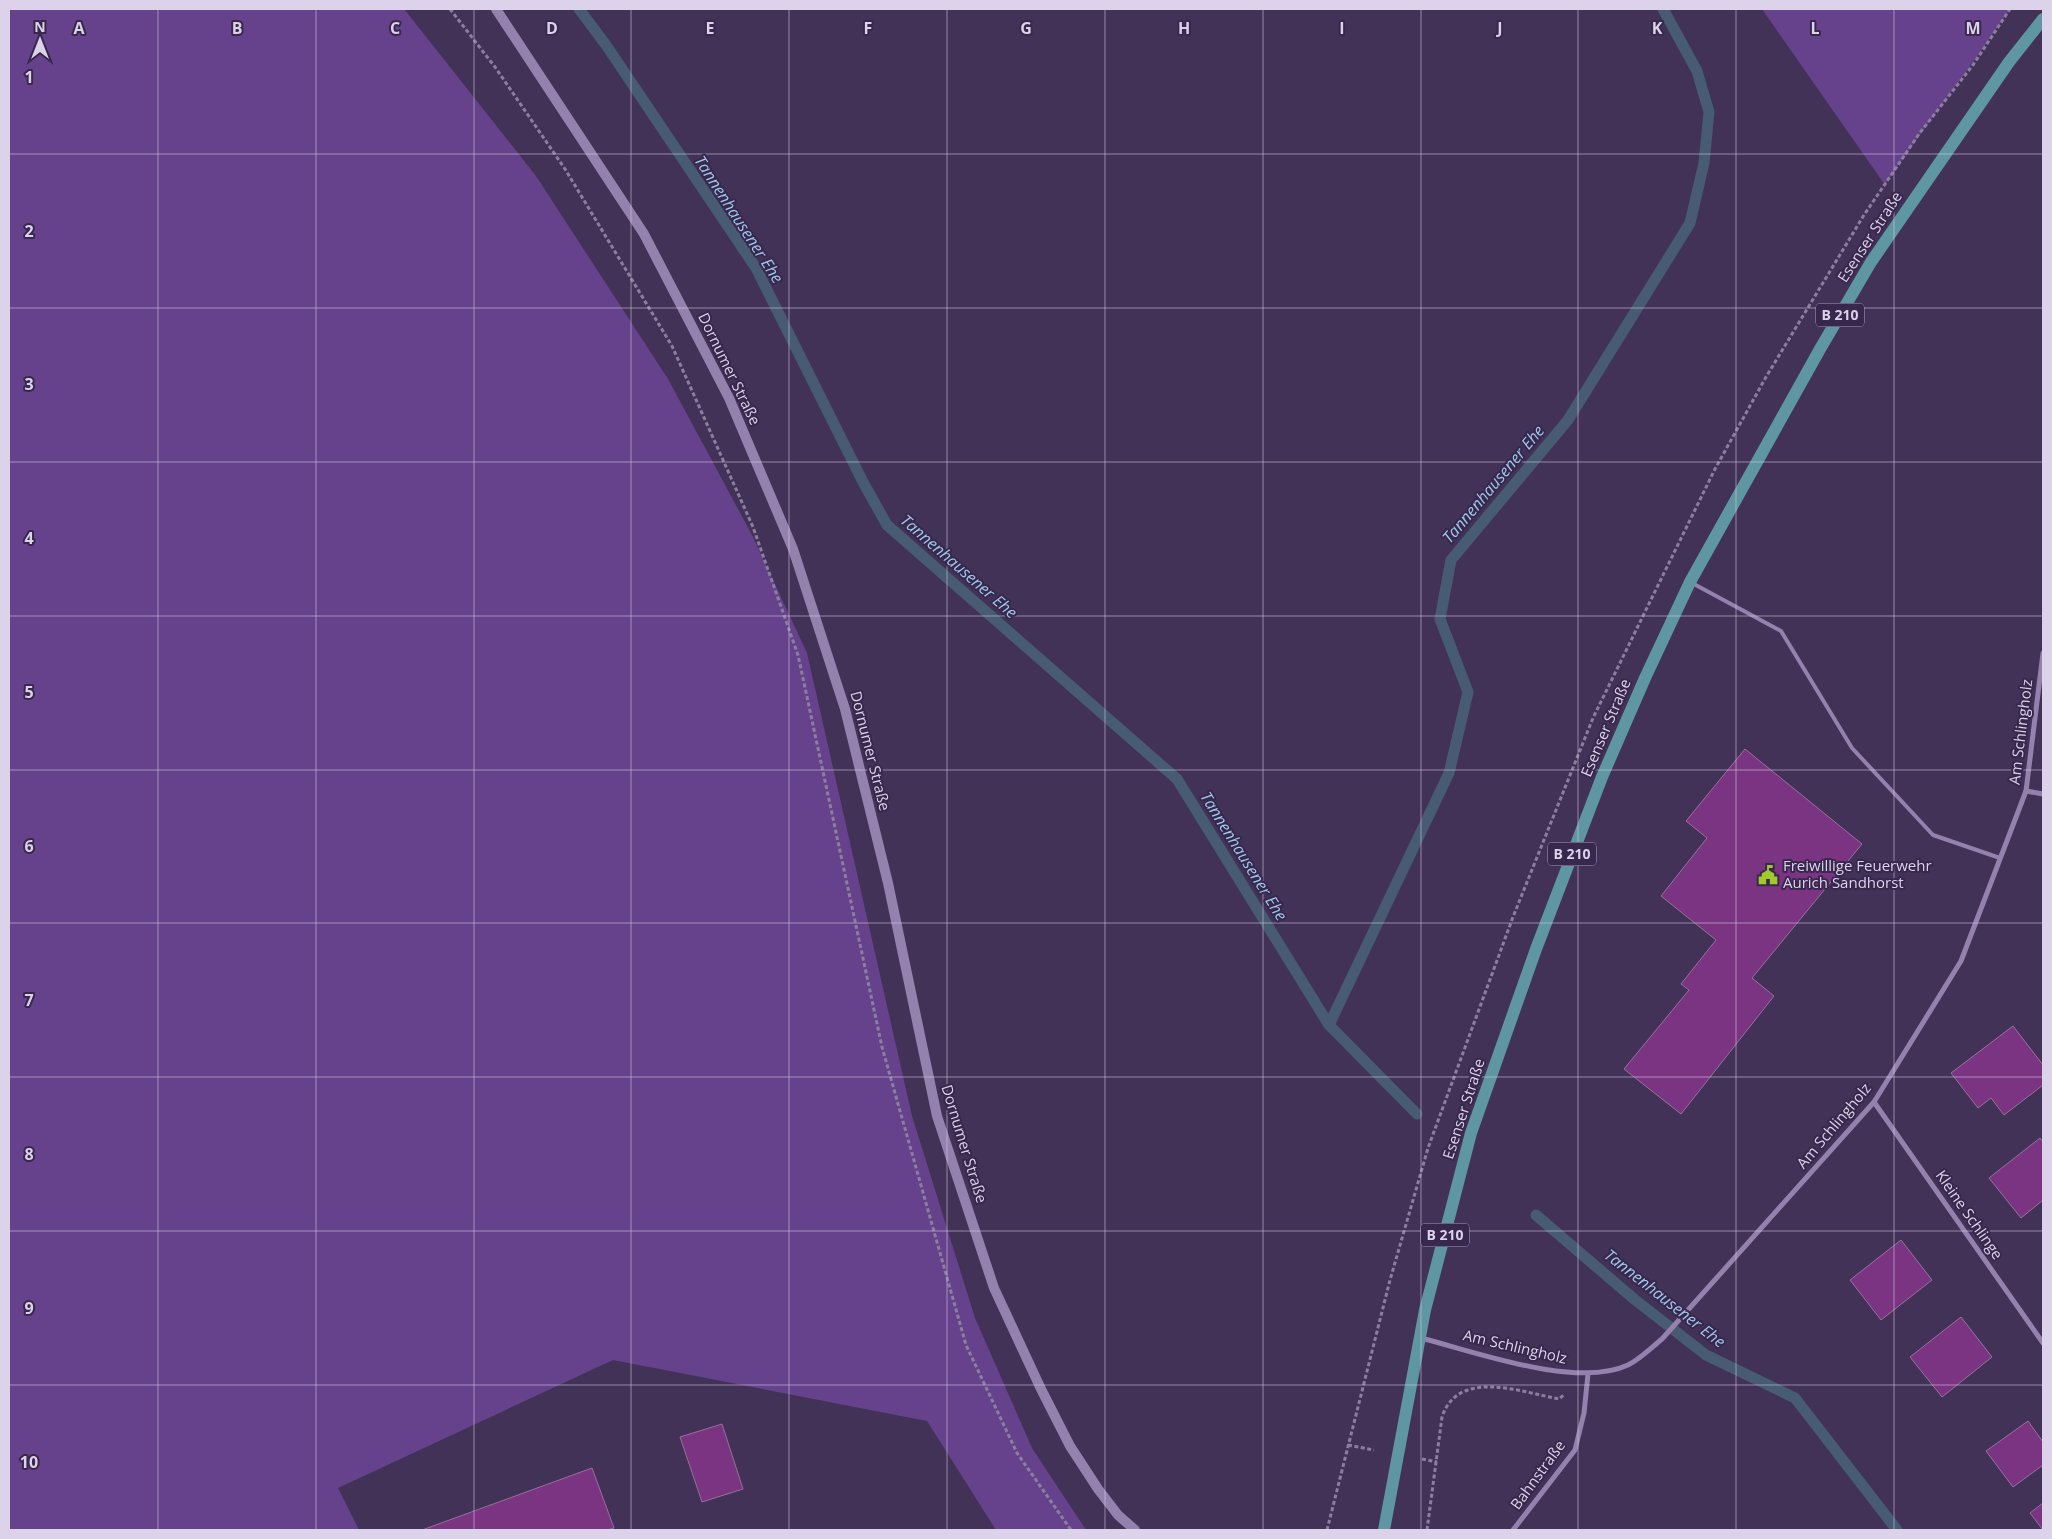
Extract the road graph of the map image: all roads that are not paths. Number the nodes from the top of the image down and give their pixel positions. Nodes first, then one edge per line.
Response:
1 (496, 9) edge
2 (2043, 19) edge
3 (1690, 582) junction
4 (2043, 653) edge
5 (2026, 791) junction
6 (2043, 794) edge
7 (2000, 858) junction
8 (1874, 1102) junction
9 (1420, 1337) junction
10 (2043, 1343) edge
11 (1588, 1374) junction
12 (1135, 1530) edge
13 (1384, 1530) edge
14 (1513, 1530) edge

1 - 12 main road, Dornumer Straße
2 - 3 main road, Esenser Straße / B 210
3 - 7 lane
3 - 9 main road, Esenser Straße / B 210
4 - 5 street, Am Schlingholz
5 - 6 street
5 - 7 street, Am Schlingholz
7 - 8 street, Am Schlingholz
8 - 10 street, Kleine Schlinge
8 - 11 street, Am Schlingholz
9 - 11 street, Am Schlingholz
9 - 13 main road, Esenser Straße / B 210
11 - 14 street, Bahnstraße

